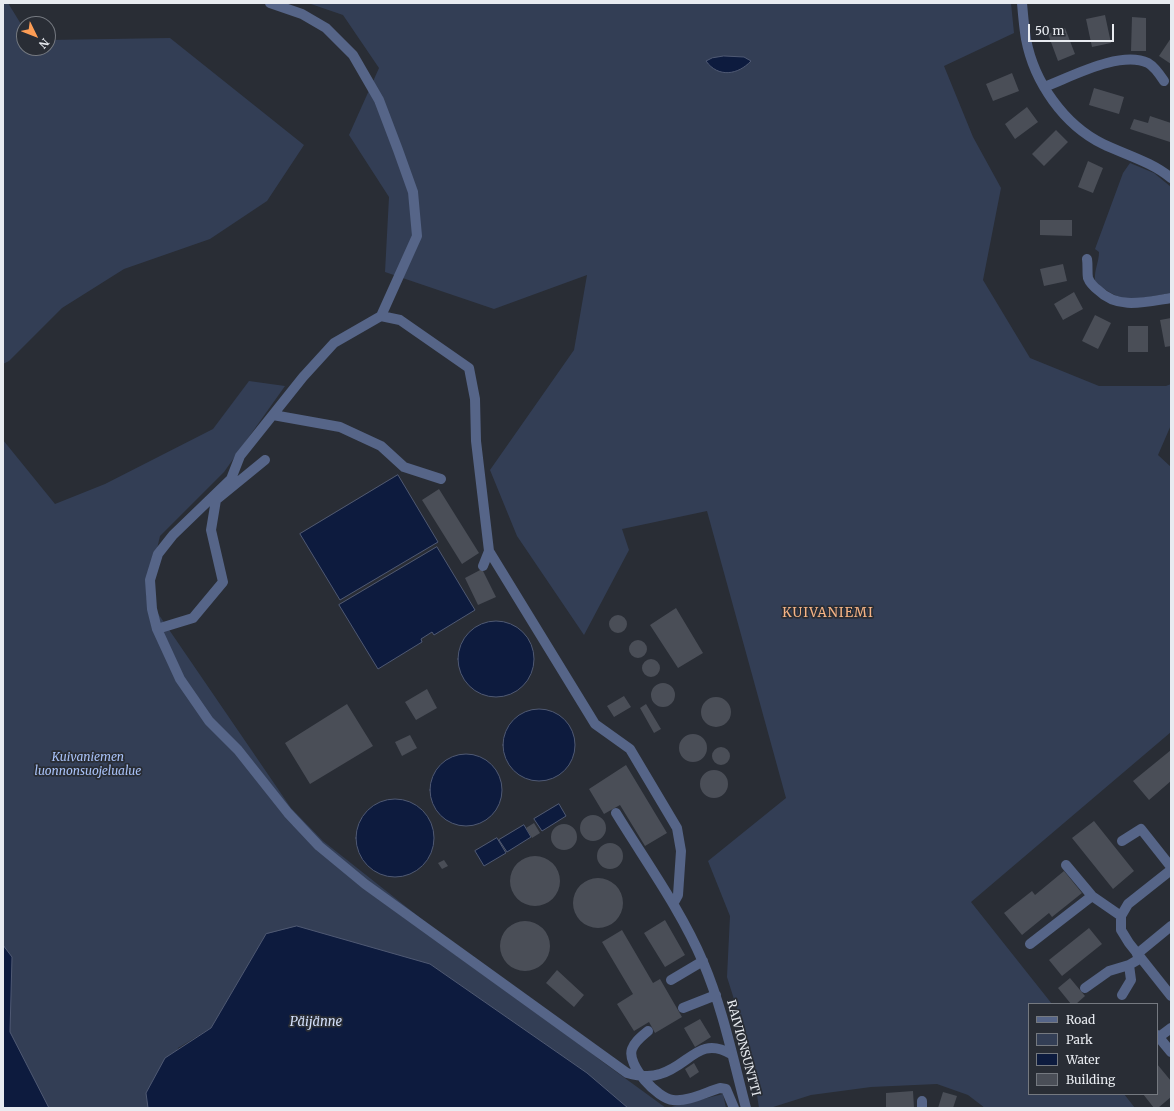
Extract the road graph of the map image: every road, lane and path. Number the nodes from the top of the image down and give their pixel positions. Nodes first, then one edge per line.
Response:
1 (270, 3) edge
2 (1022, 3) edge
3 (1164, 82) dead end
4 (1044, 87) junction
5 (1171, 178) edge
6 (1087, 259) dead end
7 (1171, 298) edge
8 (382, 316) junction
9 (273, 415) junction
10 (265, 460) dead end
11 (441, 479) dead end
12 (489, 551) junction
13 (483, 566) dead end
14 (158, 629) junction
15 (616, 814) dead end
16 (1122, 841) dead end
17 (1066, 865) dead end
18 (1171, 867) edge
19 (1171, 870) edge
20 (1092, 896) junction
21 (673, 904) junction
22 (1120, 916) junction
23 (1171, 926) edge
24 (1030, 944) dead end
25 (1139, 956) junction
26 (703, 961) junction
27 (1129, 965) junction
28 (671, 980) dead end
29 (1085, 988) dead end
30 (716, 995) junction
31 (1122, 995) dead end
32 (1171, 996) edge
33 (683, 1008) dead end
34 (1171, 1028) edge
35 (648, 1032) dead end
36 (1158, 1036) edge
37 (1171, 1052) edge
38 (732, 1054) junction
39 (643, 1077) junction
40 (734, 1108) edge
41 (746, 1108) edge

1 - 8 street
2 - 4 street
3 - 4 street
4 - 5 street
6 - 7 street
8 - 9 street
8 - 12 street
9 - 11 street
9 - 14 street
10 - 14 street
12 - 13 street
12 - 21 street
14 - 39 street
15 - 21 street, RAIVIONSUNTTI
16 - 18 street
17 - 20 street
19 - 22 street
20 - 22 street
20 - 24 street
21 - 26 street, RAIVIONSUNTTI
22 - 25 street
23 - 25 street
25 - 27 street
25 - 32 street
26 - 28 street
26 - 30 street, RAIVIONSUNTTI
27 - 29 street
27 - 31 street
30 - 33 street
30 - 38 street, RAIVIONSUNTTI
34 - 36 street
35 - 39 street
36 - 37 street
38 - 39 street
38 - 41 street, RAIVIONSUNTTI
39 - 40 street

